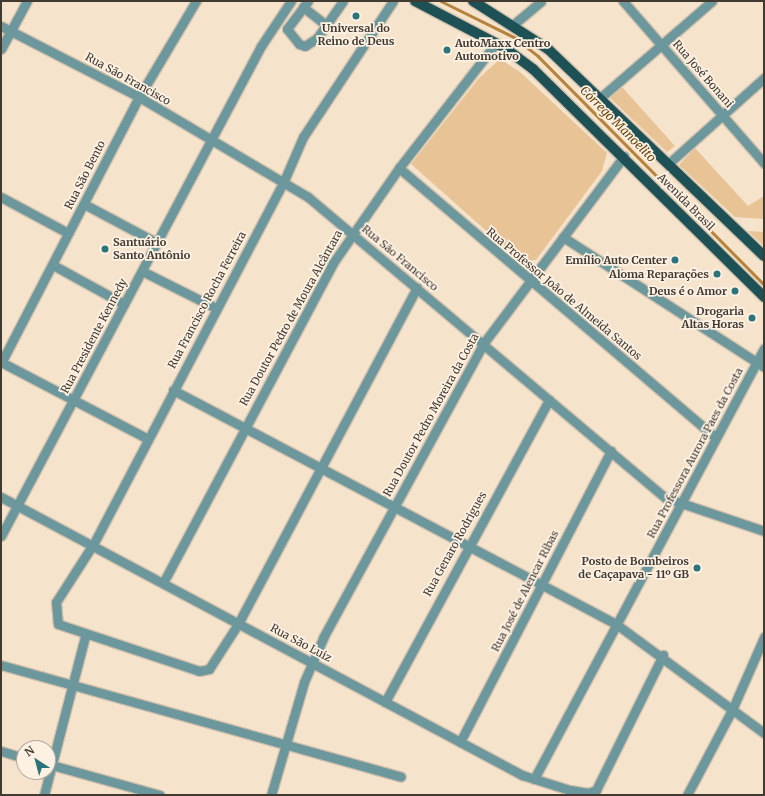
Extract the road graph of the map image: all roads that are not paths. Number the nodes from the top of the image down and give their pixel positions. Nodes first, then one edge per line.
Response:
1 (27, 1) edge
2 (196, 1) edge
3 (291, 1) edge
4 (344, 1) edge
5 (393, 1) edge
6 (415, 1) edge
7 (473, 1) edge
8 (541, 1) edge
9 (623, 1) edge
10 (712, 1) edge
11 (306, 4) edge
12 (514, 24) junction
13 (326, 25) junction
14 (1, 26) edge
15 (11, 30) junction
16 (496, 43) junction
17 (662, 46) junction
18 (1, 49) edge
19 (764, 78) edge
20 (138, 97) junction
21 (600, 98) junction
22 (723, 115) junction
23 (210, 141) junction
24 (624, 156) junction
25 (764, 163) edge
26 (668, 164) junction
27 (398, 168) junction
28 (284, 181) junction
29 (1, 197) edge
30 (84, 204) junction
31 (68, 233) junction
32 (351, 233) junction
33 (563, 237) junction
34 (157, 243) junction
35 (764, 256) edge
36 (53, 265) junction
37 (142, 271) junction
38 (530, 282) junction
39 (417, 288) junction
40 (764, 297) edge
41 (124, 304) junction
42 (216, 308) junction
43 (483, 344) junction
44 (764, 349) edge
45 (1, 362) edge
46 (760, 365) edge
47 (173, 390) junction
48 (74, 400) junction
49 (549, 400) junction
50 (244, 427) junction
51 (715, 437) junction
52 (148, 439) junction
53 (611, 451) junction
54 (319, 467) junction
55 (1, 497) edge
56 (680, 505) junction
57 (17, 506) junction
58 (394, 507) junction
59 (764, 531) edge
60 (1, 536) edge
61 (467, 545) junction
62 (92, 546) junction
63 (163, 584) junction
64 (541, 584) junction
65 (238, 624) junction
66 (616, 624) junction
67 (85, 636) junction
68 (764, 637) edge
69 (662, 655) junction
70 (312, 663) junction
71 (1, 666) edge
72 (72, 685) junction
73 (385, 702) junction
74 (732, 710) junction
75 (764, 733) edge
76 (460, 742) junction
77 (56, 743) edge
78 (285, 745) junction
79 (1, 751) edge
80 (16, 756) edge
81 (56, 767) edge
82 (400, 777) dead end
83 (534, 779) junction
84 (47, 780) edge
85 (44, 795) edge
86 (160, 795) edge
87 (271, 795) edge
88 (687, 795) edge

1 - 15 street
2 - 20 street, Rua São Bento
3 - 23 street, Rua Presidente Kennedy
4 - 13 street
5 - 28 street, Rua Francisco Rocha Ferreira
6 - 16 main road, Avenida Brasil
7 - 12 main road, Avenida Brasil
8 - 12 street
9 - 17 street, Rua José Bonani
10 - 17 street
11 - 13 street
11 - 13 street
12 - 21 main road, Avenida Brasil
14 - 15 street, Rua São Francisco
15 - 18 street
15 - 20 street, Rua São Francisco
16 - 24 main road, Avenida Brasil
16 - 27 street, Rua Doutor Pedro de Moura Alcântara
17 - 21 street
17 - 22 street, Rua José Bonani
19 - 22 street
20 - 23 street, Rua São Francisco
20 - 30 street, Rua São Bento
21 - 26 main road, Avenida Brasil
22 - 25 street, Rua José Bonani
22 - 26 street
23 - 28 street, Rua São Francisco
23 - 34 street, Rua Presidente Kennedy
24 - 33 street, Rua Doutor Pedro Moreira da Costa
24 - 40 main road, Avenida Brasil
26 - 35 main road, Avenida Brasil
27 - 32 street, Rua Doutor Pedro de Moura Alcântara
27 - 38 street, Rua Professor João de Almeida Santos
28 - 32 street, Rua São Francisco
28 - 42 street, Rua Francisco Rocha Ferreira
29 - 31 street
30 - 31 street, Rua São Bento
30 - 34 street
31 - 36 street, Rua São Bento
32 - 39 street, Rua São Francisco
32 - 50 street, Rua Doutor Pedro de Moura Alcântara
33 - 38 street, Rua Doutor Pedro Moreira da Costa
33 - 46 street
34 - 37 street, Rua Presidente Kennedy
36 - 41 street
36 - 45 street, Rua São Bento
37 - 41 street, Rua Presidente Kennedy
37 - 42 street
38 - 43 street, Rua Doutor Pedro Moreira da Costa
38 - 51 street, Rua Professor João de Almeida Santos
39 - 43 street, Rua São Francisco
39 - 54 street
41 - 48 street, Rua Presidente Kennedy
42 - 47 street, Rua Francisco Rocha Ferreira
43 - 49 street, Rua São Francisco
43 - 58 street, Rua Doutor Pedro Moreira da Costa
44 - 46 street, Rua Professora Aurora Paes da Costa
45 - 48 street
46 - 51 street, Rua Professora Aurora Paes da Costa
47 - 50 street
47 - 52 street, Rua Francisco Rocha Ferreira
48 - 52 street
48 - 57 street, Rua Presidente Kennedy
49 - 53 street, Rua São Francisco
49 - 61 street, Rua Genaro Rodrigues
50 - 54 street
50 - 63 street, Rua Doutor Pedro de Moura Alcântara
51 - 56 street, Rua Professora Aurora Paes da Costa
52 - 62 street, Rua Francisco Rocha Ferreira
53 - 56 street, Rua São Francisco
53 - 64 street, Rua José de Alencar Ribas
54 - 58 street
54 - 65 street
55 - 57 street, Rua São Luiz
56 - 59 street, Rua São Francisco
56 - 66 street, Rua Professora Aurora Paes da Costa
57 - 60 street, Rua Presidente Kennedy
57 - 62 street, Rua São Luiz
58 - 61 street
58 - 70 street, Rua Doutor Pedro Moreira da Costa
61 - 64 street
61 - 73 street, Rua Genaro Rodrigues
62 - 63 street, Rua São Luiz
62 - 67 street, Rua Francisco Rocha Ferreira
63 - 65 street, Rua São Luiz
64 - 66 street
64 - 76 street, Rua José de Alencar Ribas
65 - 67 street
65 - 70 street, Rua São Luiz
66 - 69 street
66 - 83 street, Rua Professora Aurora Paes da Costa
67 - 72 street
68 - 74 street
69 - 74 street
69 - 83 street, Rua São Luiz
70 - 73 street, Rua São Luiz
70 - 78 street, Rua Doutor Pedro Moreira da Costa
71 - 72 street
72 - 77 street
72 - 78 street
73 - 76 street, Rua São Luiz
74 - 75 street
74 - 88 street
76 - 83 street, Rua São Luiz
78 - 82 street
78 - 87 street, Rua Doutor Pedro Moreira da Costa
79 - 80 street
81 - 86 street
84 - 85 street

